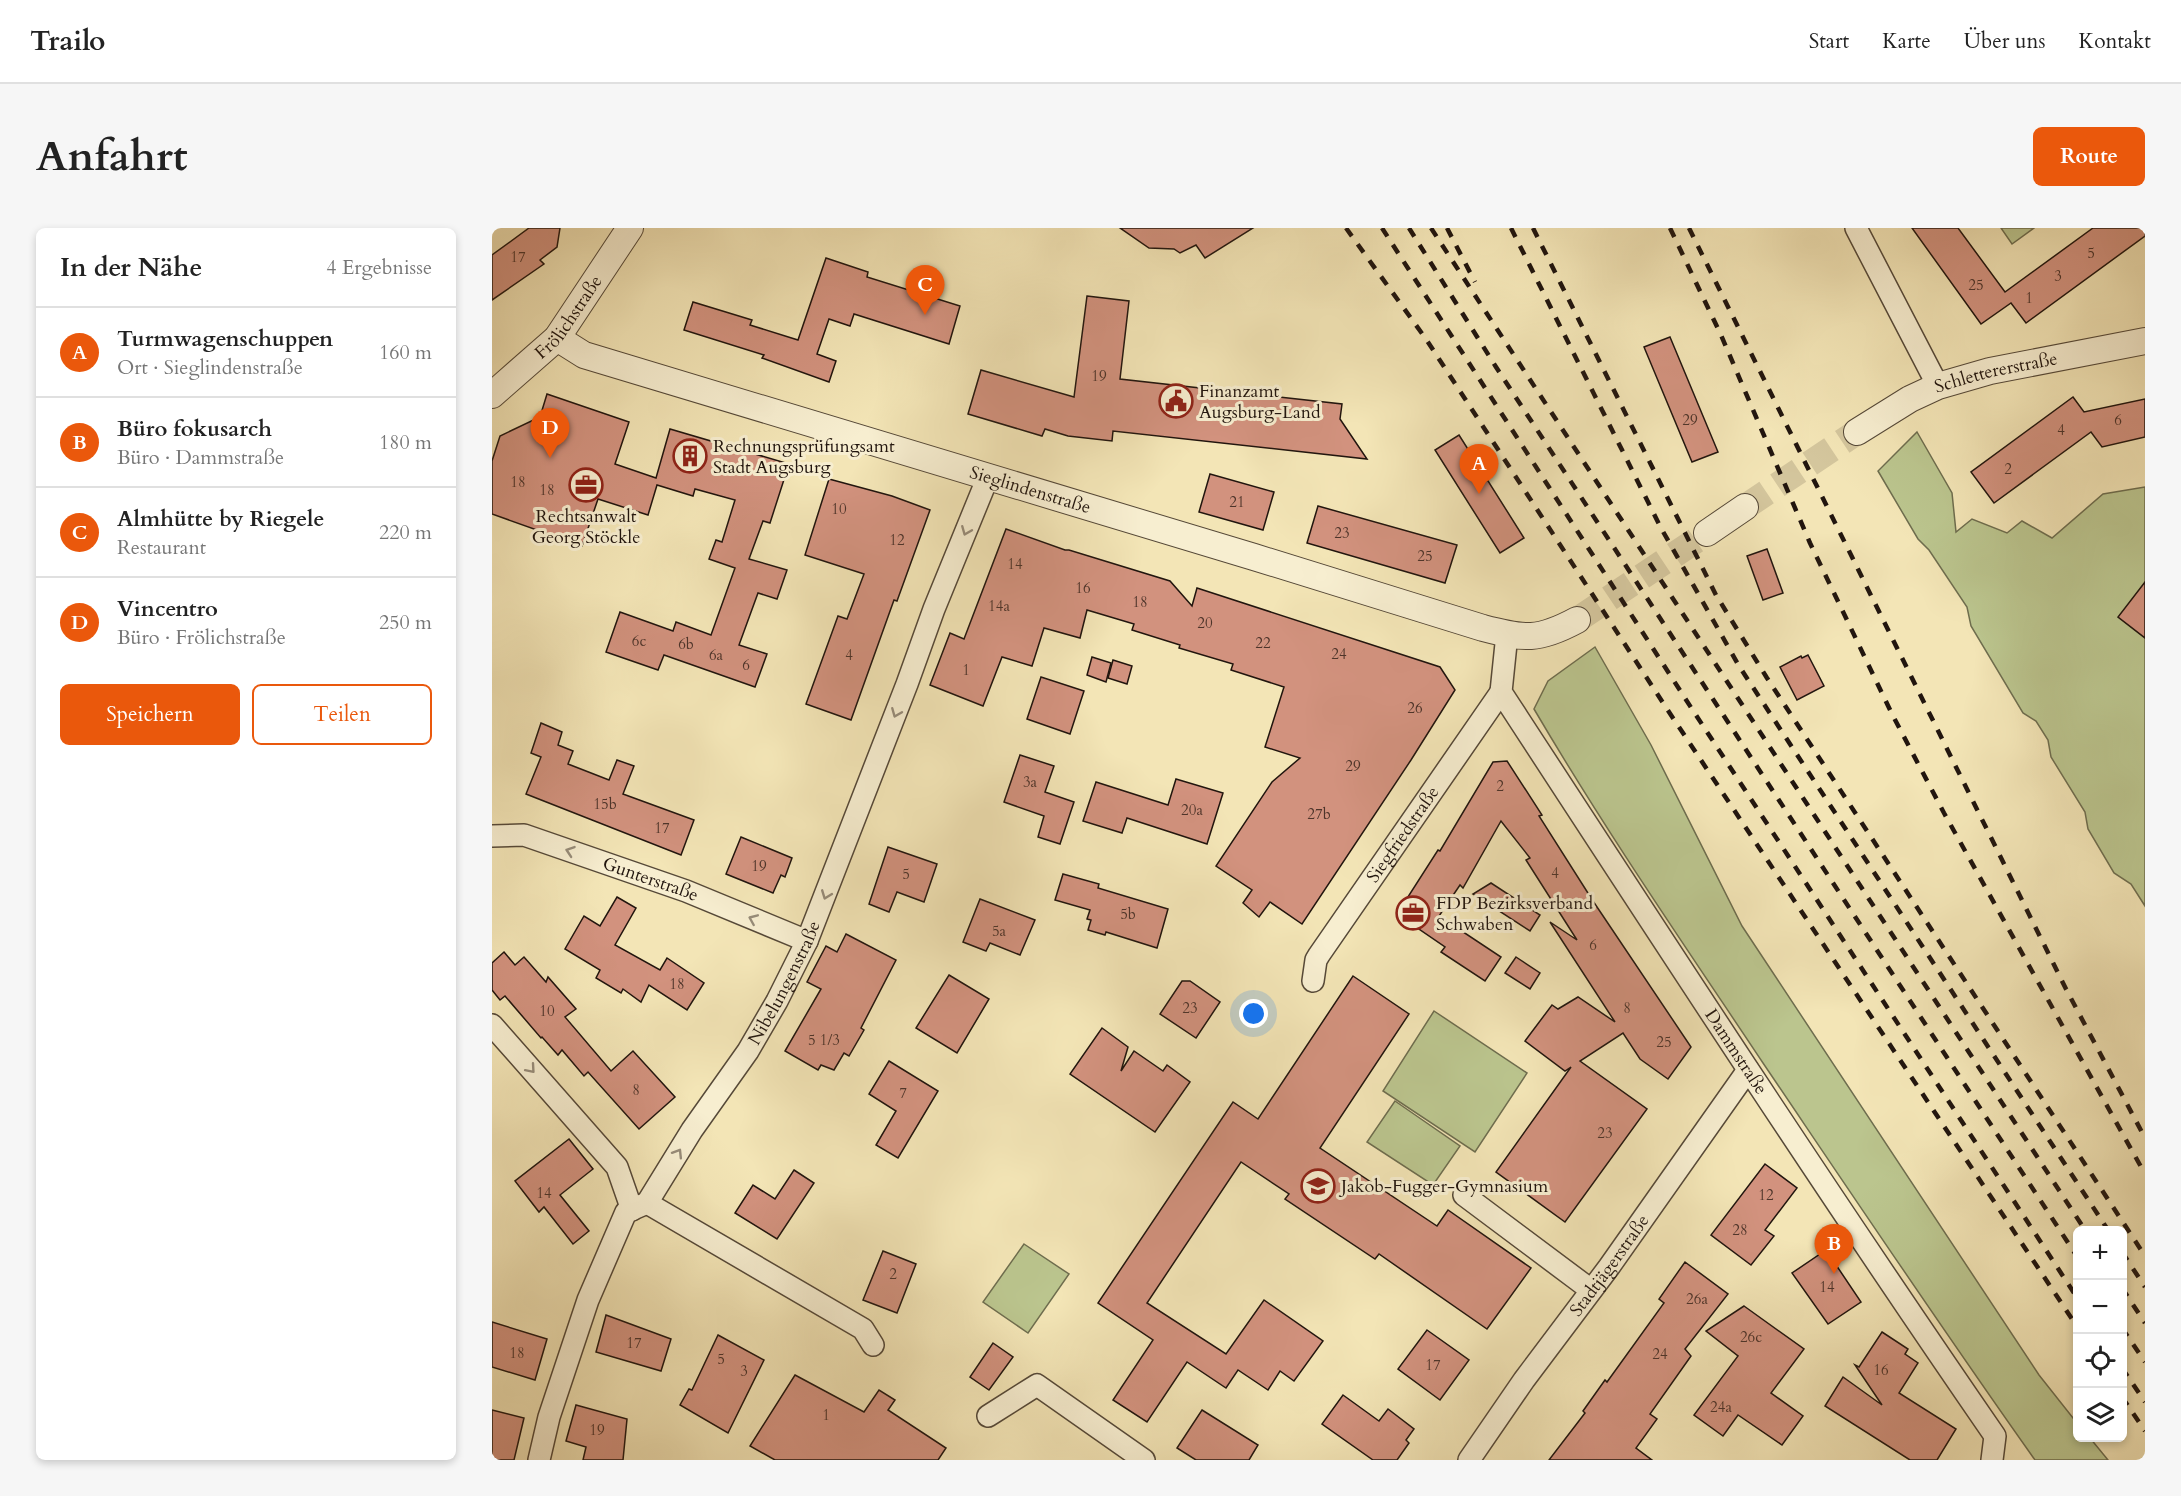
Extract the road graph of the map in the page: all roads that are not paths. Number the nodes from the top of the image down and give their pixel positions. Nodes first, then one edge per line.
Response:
1 (630, 228) edge
2 (1856, 228) edge
3 (557, 338) junction
4 (2145, 341) edge
5 (1938, 386) junction
6 (492, 395) edge
7 (1857, 432) tunnel mouth
8 (988, 477) junction
9 (1745, 507) tunnel mouth
10 (1707, 533) tunnel mouth
11 (1577, 620) tunnel mouth
12 (1507, 634) junction
13 (1501, 692) junction
14 (492, 836) edge
15 (807, 941) junction
16 (1313, 981) dead end
17 (492, 1025) edge
18 (1748, 1070) junction
19 (1464, 1196) dead end
20 (639, 1206) junction
21 (1591, 1290) junction
22 (873, 1345) dead end
23 (988, 1416) dead end
24 (539, 1460) edge
25 (1144, 1460) edge
26 (1469, 1460) edge
27 (1992, 1460) edge

1 - 3 street, Frölichstraße
2 - 5 street
3 - 6 street, Frölichstraße
3 - 8 street, Sieglindenstraße
4 - 5 street, Schlettererstraße
5 - 7 street, Schlettererstraße
8 - 12 street, Sieglindenstraße
8 -> 15 street, Nibelungenstraße
9 - 10 street
11 - 12 street
12 - 13 street
13 - 16 street, Siegfriedstraße
13 - 18 street, Dammstraße
15 -> 14 street, Gunterstraße
20 -> 15 street, Nibelungenstraße
17 -> 20 street
18 - 21 street, Stadtjägerstraße
18 - 27 street, Dammstraße
19 - 21 street
20 - 22 street
20 - 24 street, Nibelungenstraße
21 - 26 street, Stadtjägerstraße
23 - 25 street

